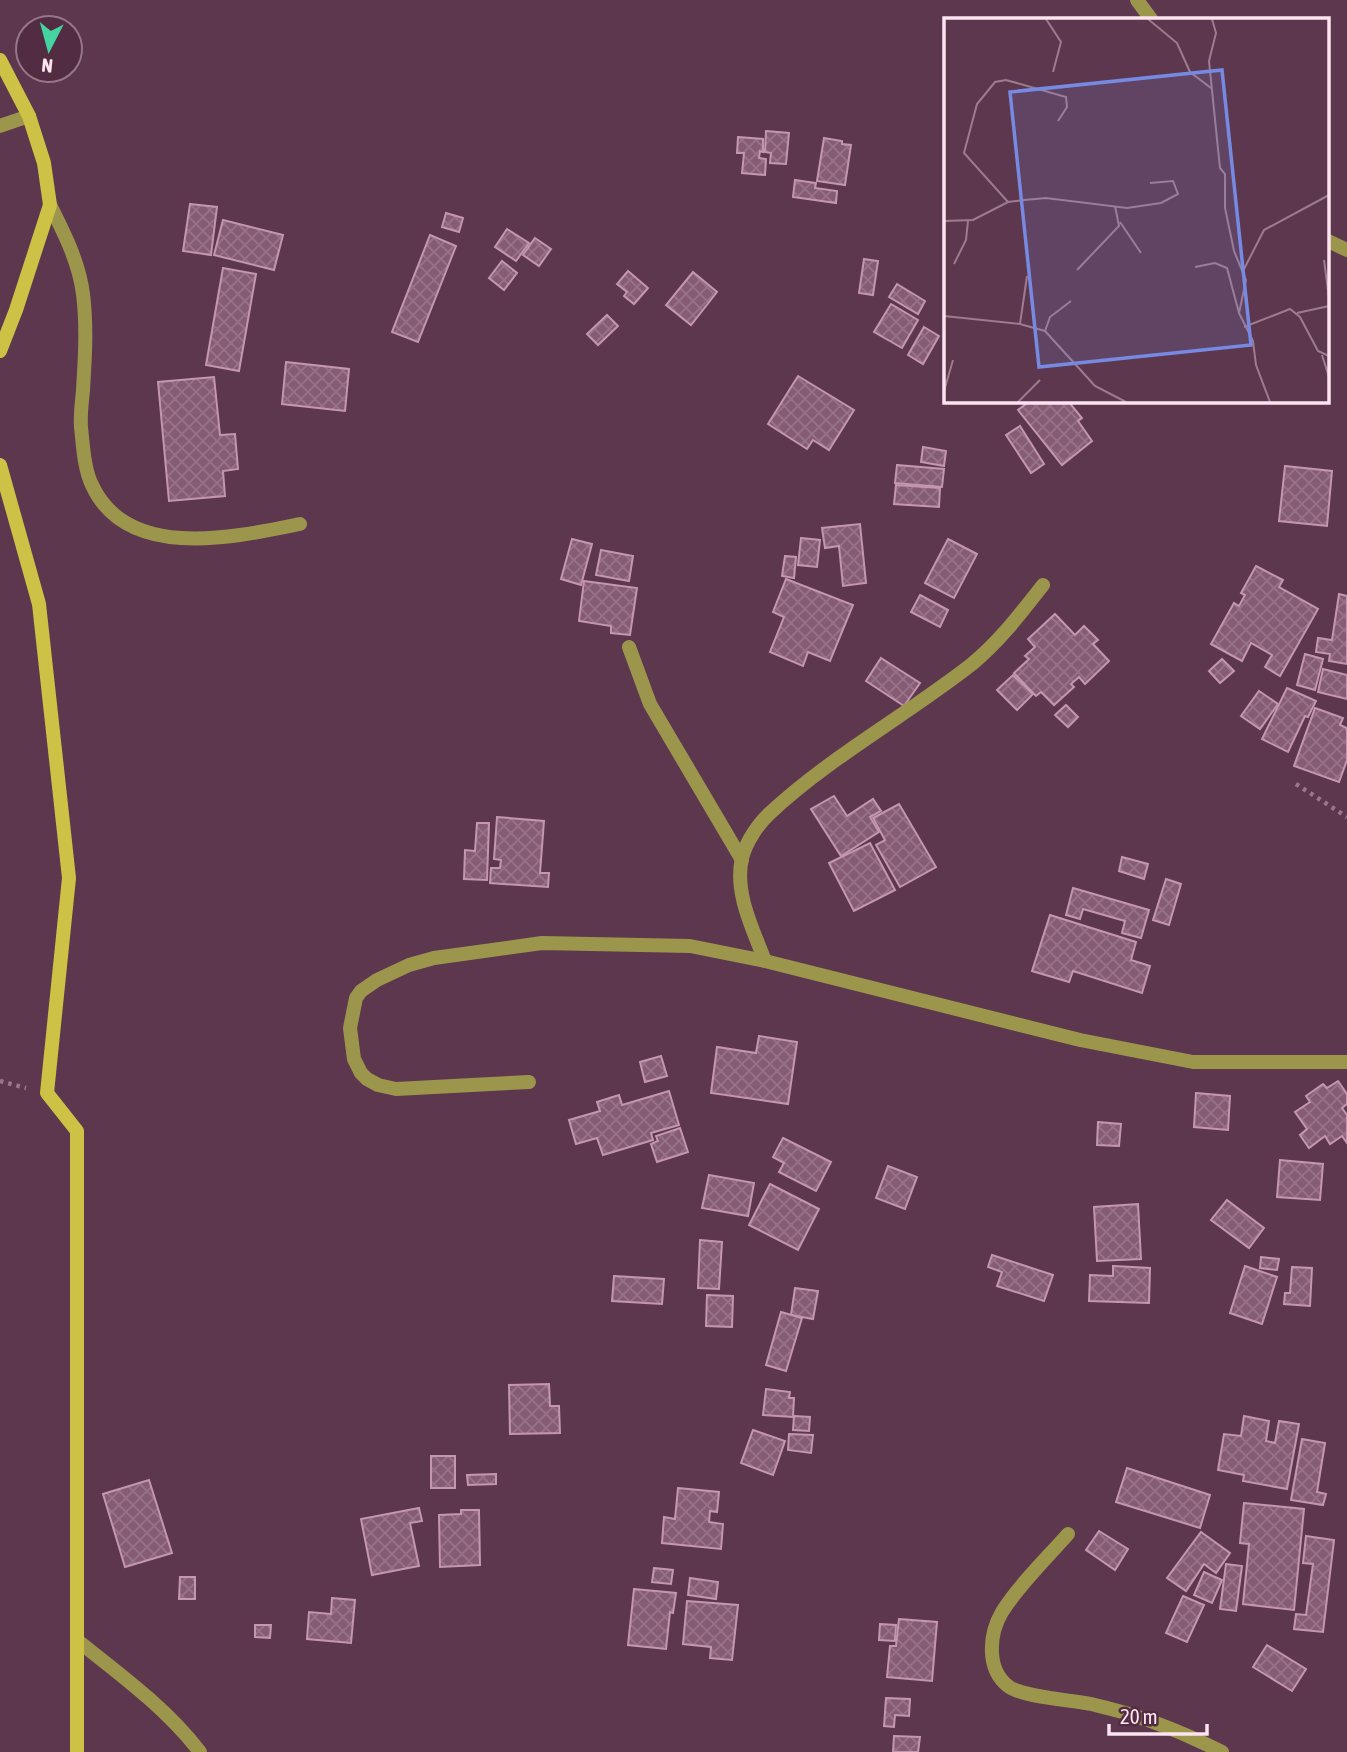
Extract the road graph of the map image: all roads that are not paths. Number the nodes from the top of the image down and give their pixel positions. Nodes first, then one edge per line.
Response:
1 (1137, 0) edge
2 (1150, 18) edge
3 (0, 60) edge
4 (29, 116) junction
5 (0, 126) edge
6 (50, 205) junction
7 (1330, 242) edge
8 (1347, 250) edge
9 (0, 351) edge
10 (1, 470) edge
11 (300, 524) dead end
12 (1044, 585) dead end
13 (629, 647) dead end
14 (742, 860) junction
15 (765, 961) junction
16 (1347, 1062) edge
17 (529, 1082) dead end
18 (1068, 1534) dead end
19 (78, 1641) junction
20 (77, 1752) edge
21 (200, 1752) edge
22 (1223, 1752) edge

1 - 2 street
3 - 4 street
4 - 5 street
4 - 6 street
6 - 9 street
6 - 11 street
7 - 8 street
10 - 19 street
12 - 14 street
13 - 14 street
14 - 15 street
15 - 16 street
15 - 17 street
18 - 22 street
19 - 20 street
19 - 21 street

